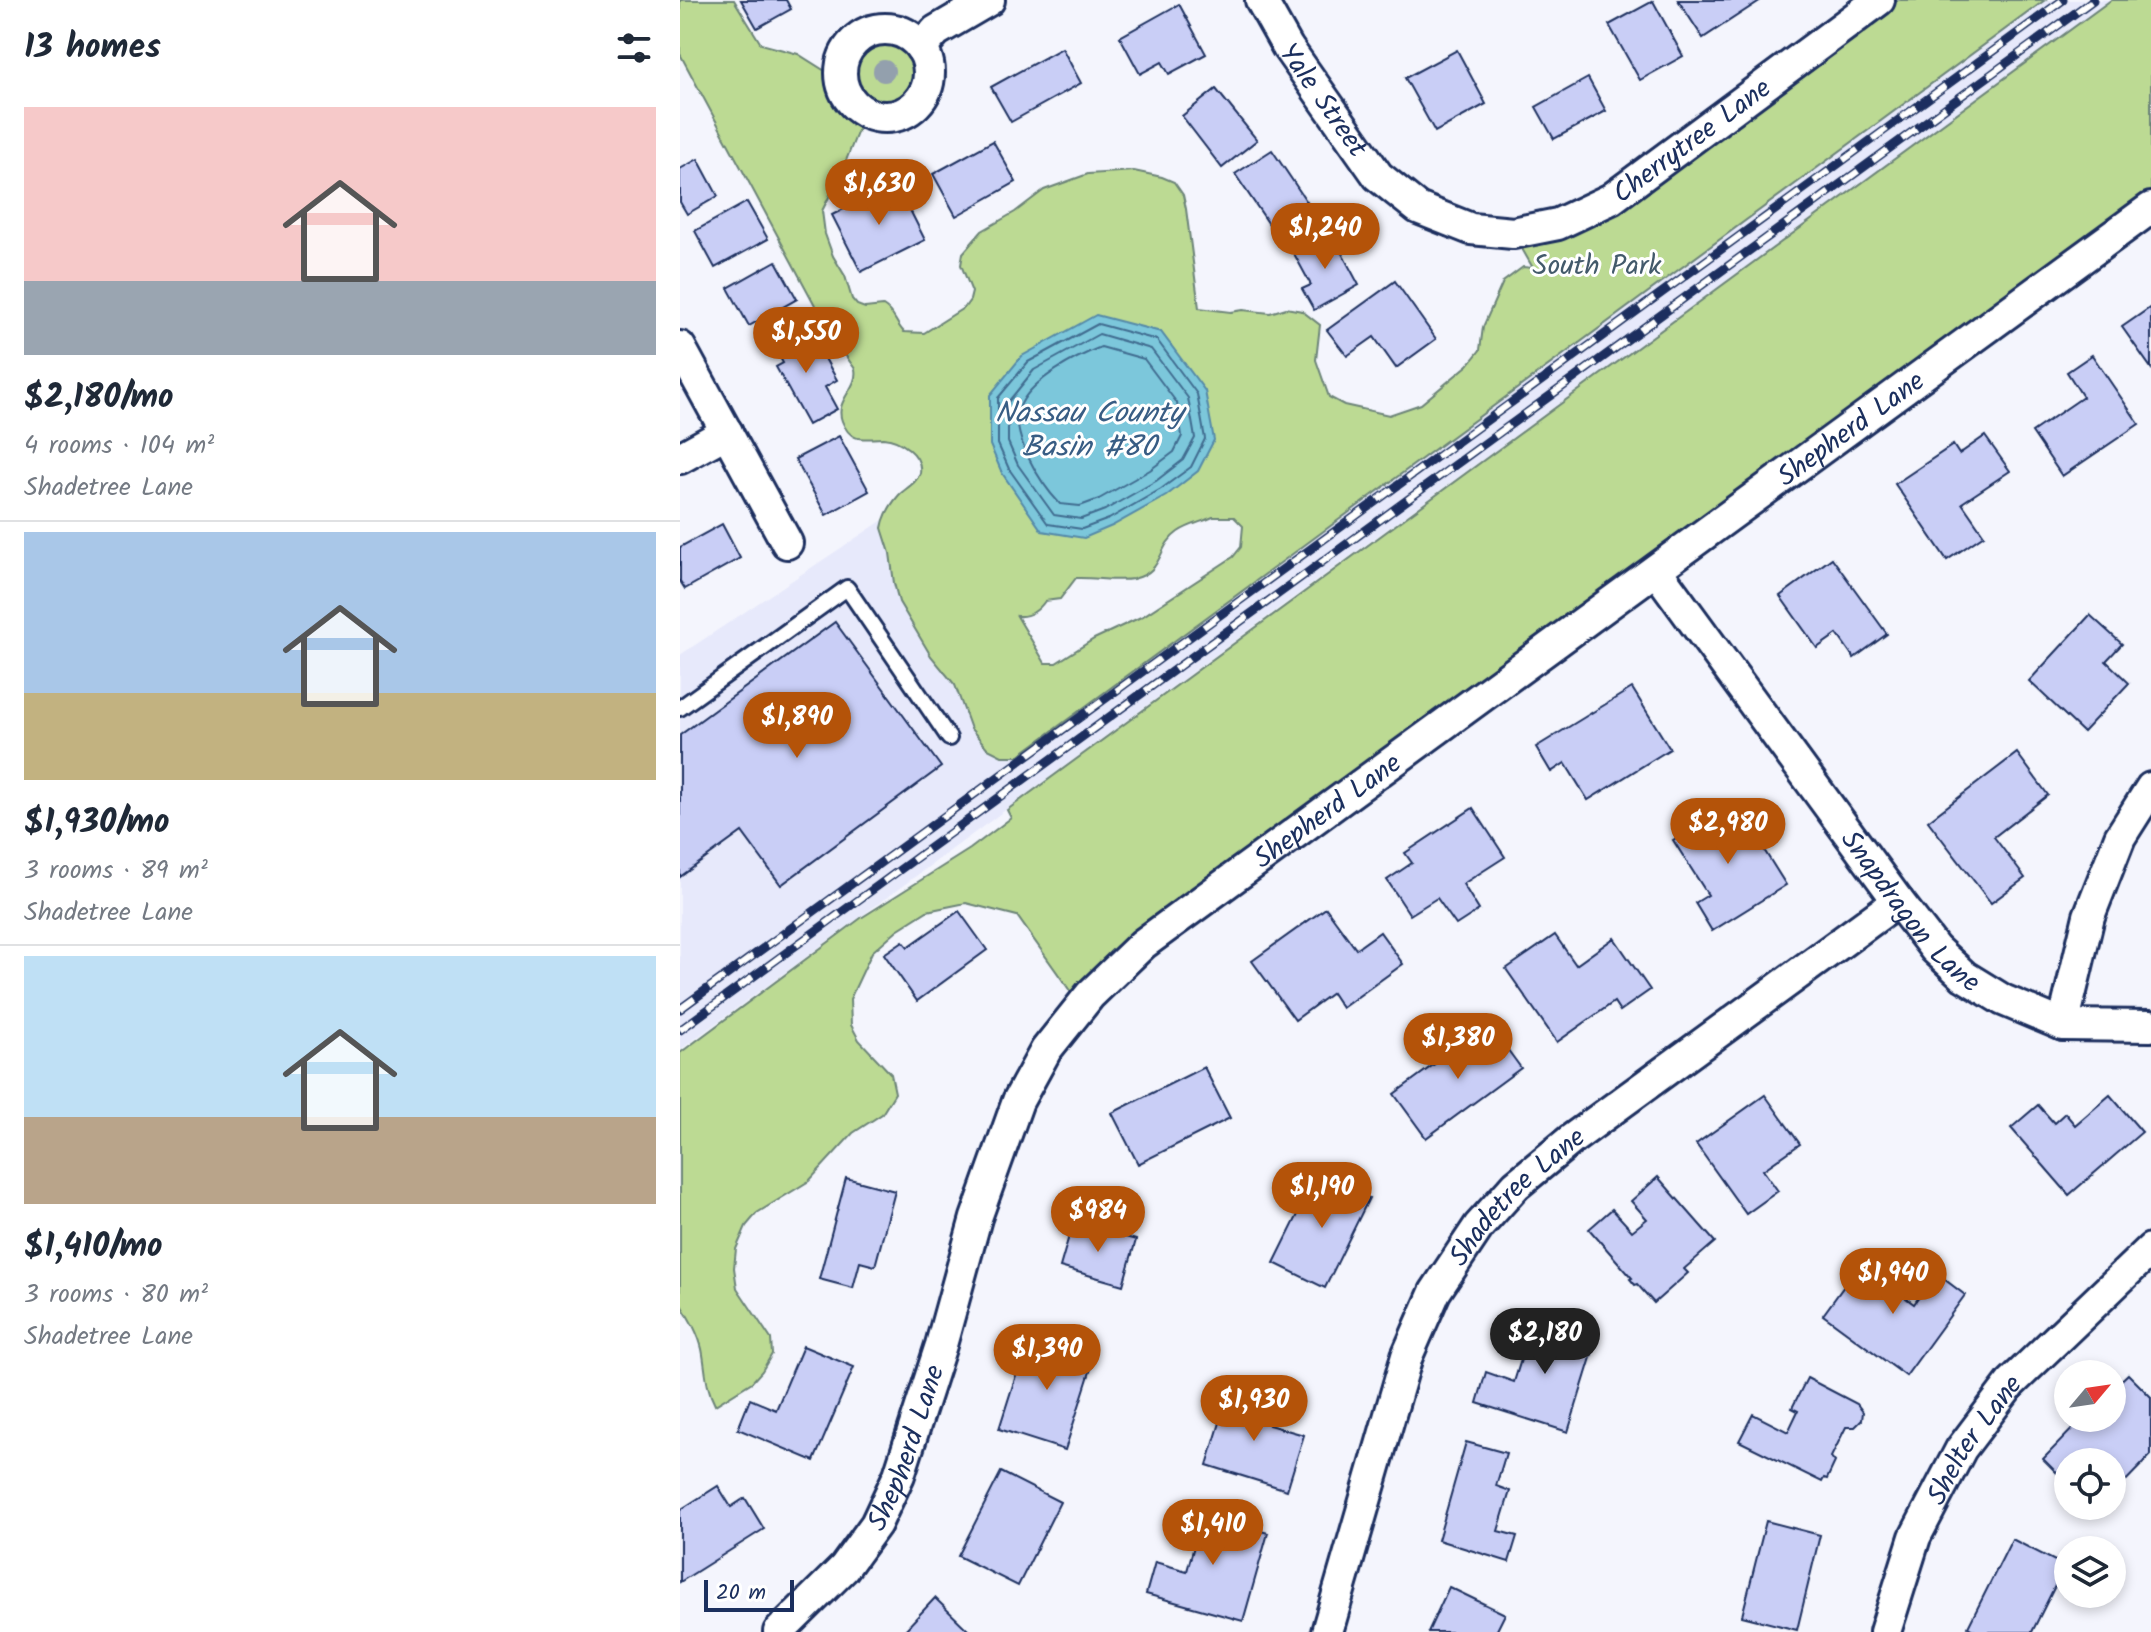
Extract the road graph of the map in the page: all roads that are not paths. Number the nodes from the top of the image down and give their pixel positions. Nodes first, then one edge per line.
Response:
1 (989, 0) edge
2 (1261, 0) edge
3 (1879, 0) edge
4 (921, 48) dead end
5 (2151, 208) edge
6 (1483, 230) joint
7 (680, 347) edge
8 (727, 432) junction
9 (680, 458) edge
10 (787, 543) dead end
11 (1656, 570) junction
12 (680, 708) edge
13 (949, 738) dead end
14 (2151, 788) edge
15 (1898, 901) junction
16 (2063, 1025) junction
17 (2151, 1026) edge
18 (2151, 1249) edge
19 (779, 1632) edge
20 (1327, 1632) edge
21 (1885, 1632) edge

1 - 4 street
2 - 6 street, Yale Street
3 - 6 street, Cherrytree Lane
5 - 11 street, Shepherd Lane
7 - 8 street
8 - 9 street
8 - 10 street
11 - 15 street, Snapdragon Lane
11 - 19 street, Shepherd Lane
12 - 13 lane
14 - 16 street
15 - 16 street, Snapdragon Lane
15 - 20 street, Shadetree Lane
16 - 17 street, Snapdragon Lane
18 - 21 street, Shelter Lane

